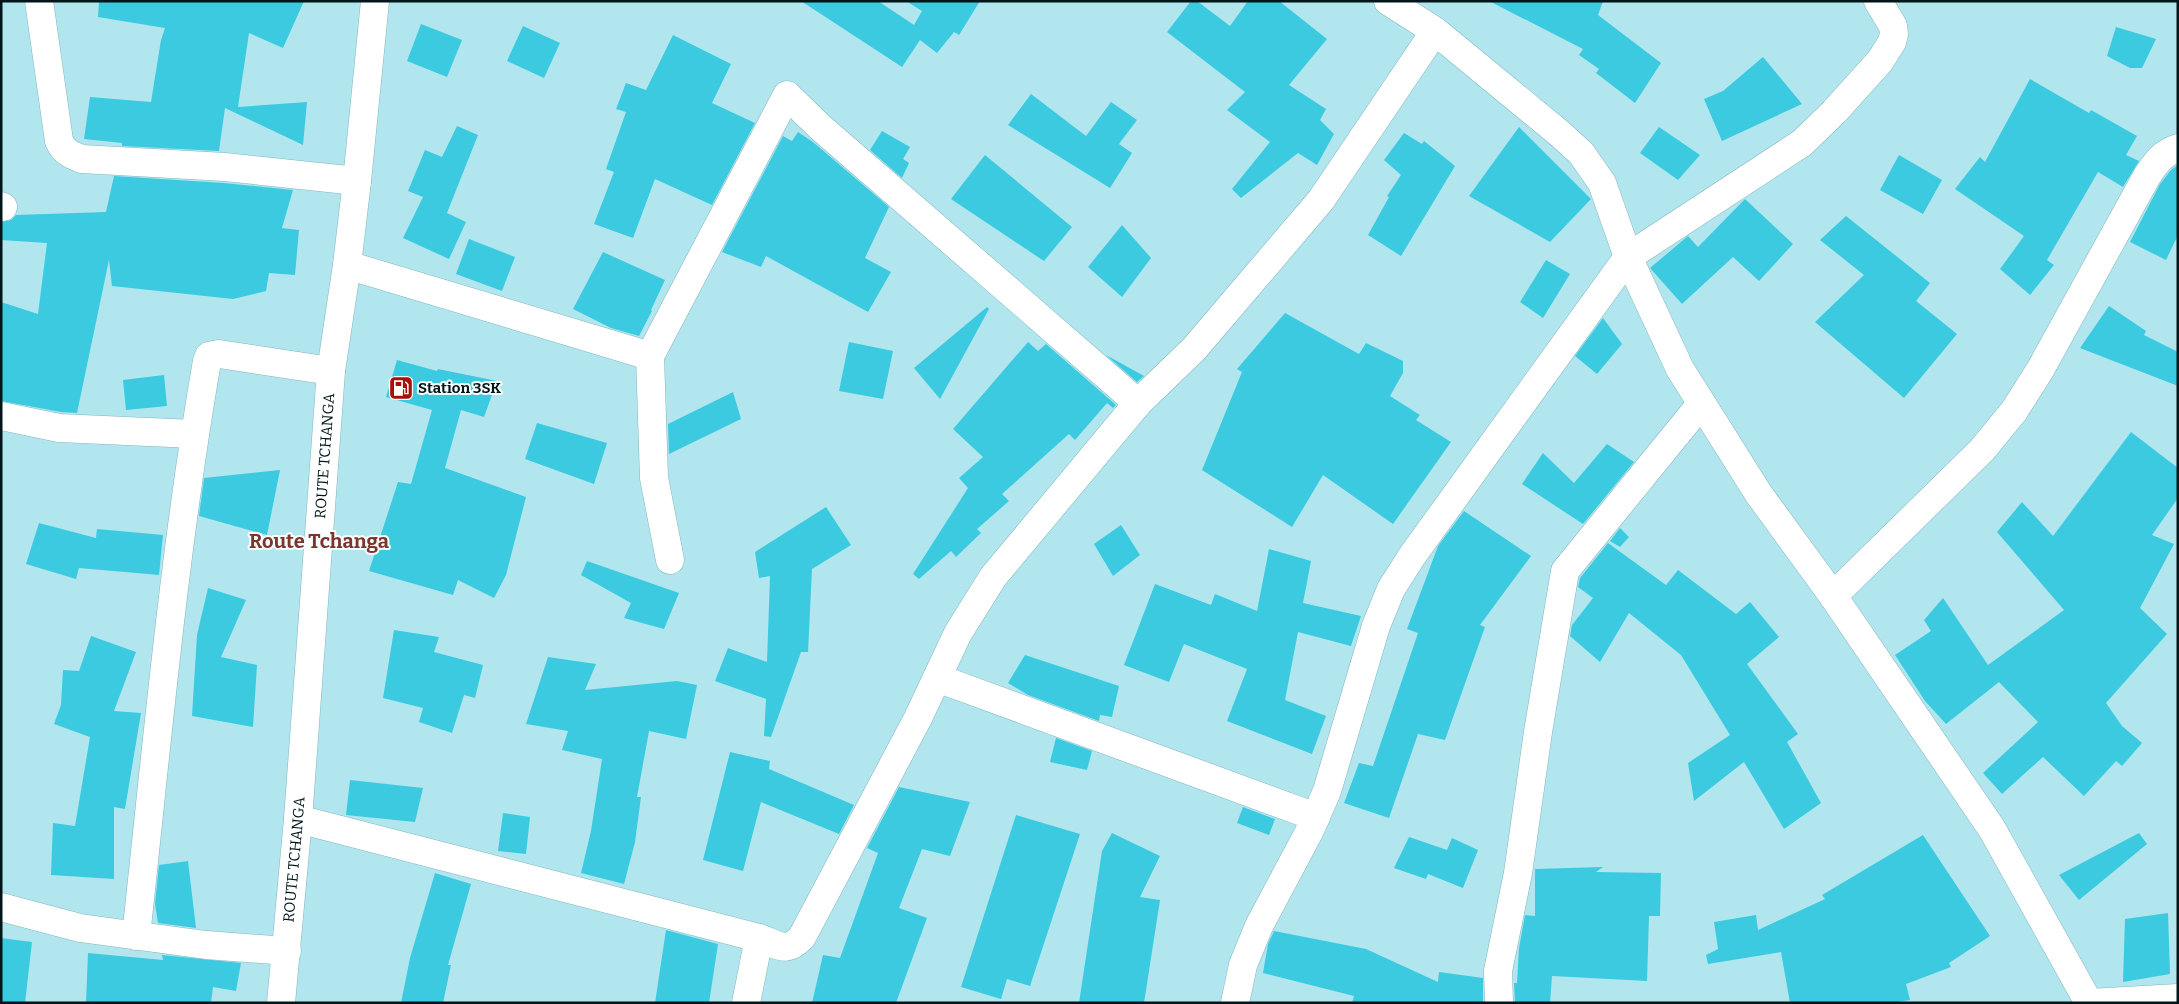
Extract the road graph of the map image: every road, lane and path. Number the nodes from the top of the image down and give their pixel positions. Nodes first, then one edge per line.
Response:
1 (40, 1) edge
2 (375, 1) edge
3 (1388, 1) edge
4 (1878, 1) edge
5 (1436, 31) junction
6 (2178, 148) edge
7 (357, 181) junction
8 (1628, 257) junction
9 (347, 265) junction
10 (650, 356) junction
11 (331, 371) junction
12 (1138, 403) junction
13 (1701, 404) junction
14 (1, 416) edge
15 (194, 434) junction
16 (670, 560) dead end
17 (1833, 596) junction
18 (937, 678) junction
19 (1316, 817) junction
20 (298, 819) junction
21 (1, 907) edge
22 (136, 936) junction
23 (759, 938) junction
24 (287, 951) junction
25 (2178, 998) edge
26 (281, 1003) edge
27 (746, 1003) edge
28 (1235, 1003) edge
29 (1499, 1003) edge
30 (2090, 1003) edge

1 - 7 street
2 - 7 street, ROUTE TCHANGA
3 - 5 street
4 - 8 street
5 - 8 street
5 - 12 street
6 - 17 street
7 - 9 street, ROUTE TCHANGA
8 - 13 street
8 - 19 street
9 - 10 street
9 - 11 street, ROUTE TCHANGA
10 - 12 street
10 - 16 street
11 - 15 street
11 - 20 street, ROUTE TCHANGA
12 - 18 street
13 - 17 street
13 - 29 street
14 - 15 street
15 - 22 street
17 - 30 street
18 - 19 street
18 - 23 street
19 - 28 street
20 - 23 street
20 - 24 street, ROUTE TCHANGA
21 - 22 street
22 - 24 street
23 - 27 street
24 - 26 street, ROUTE TCHANGA
25 - 30 street

